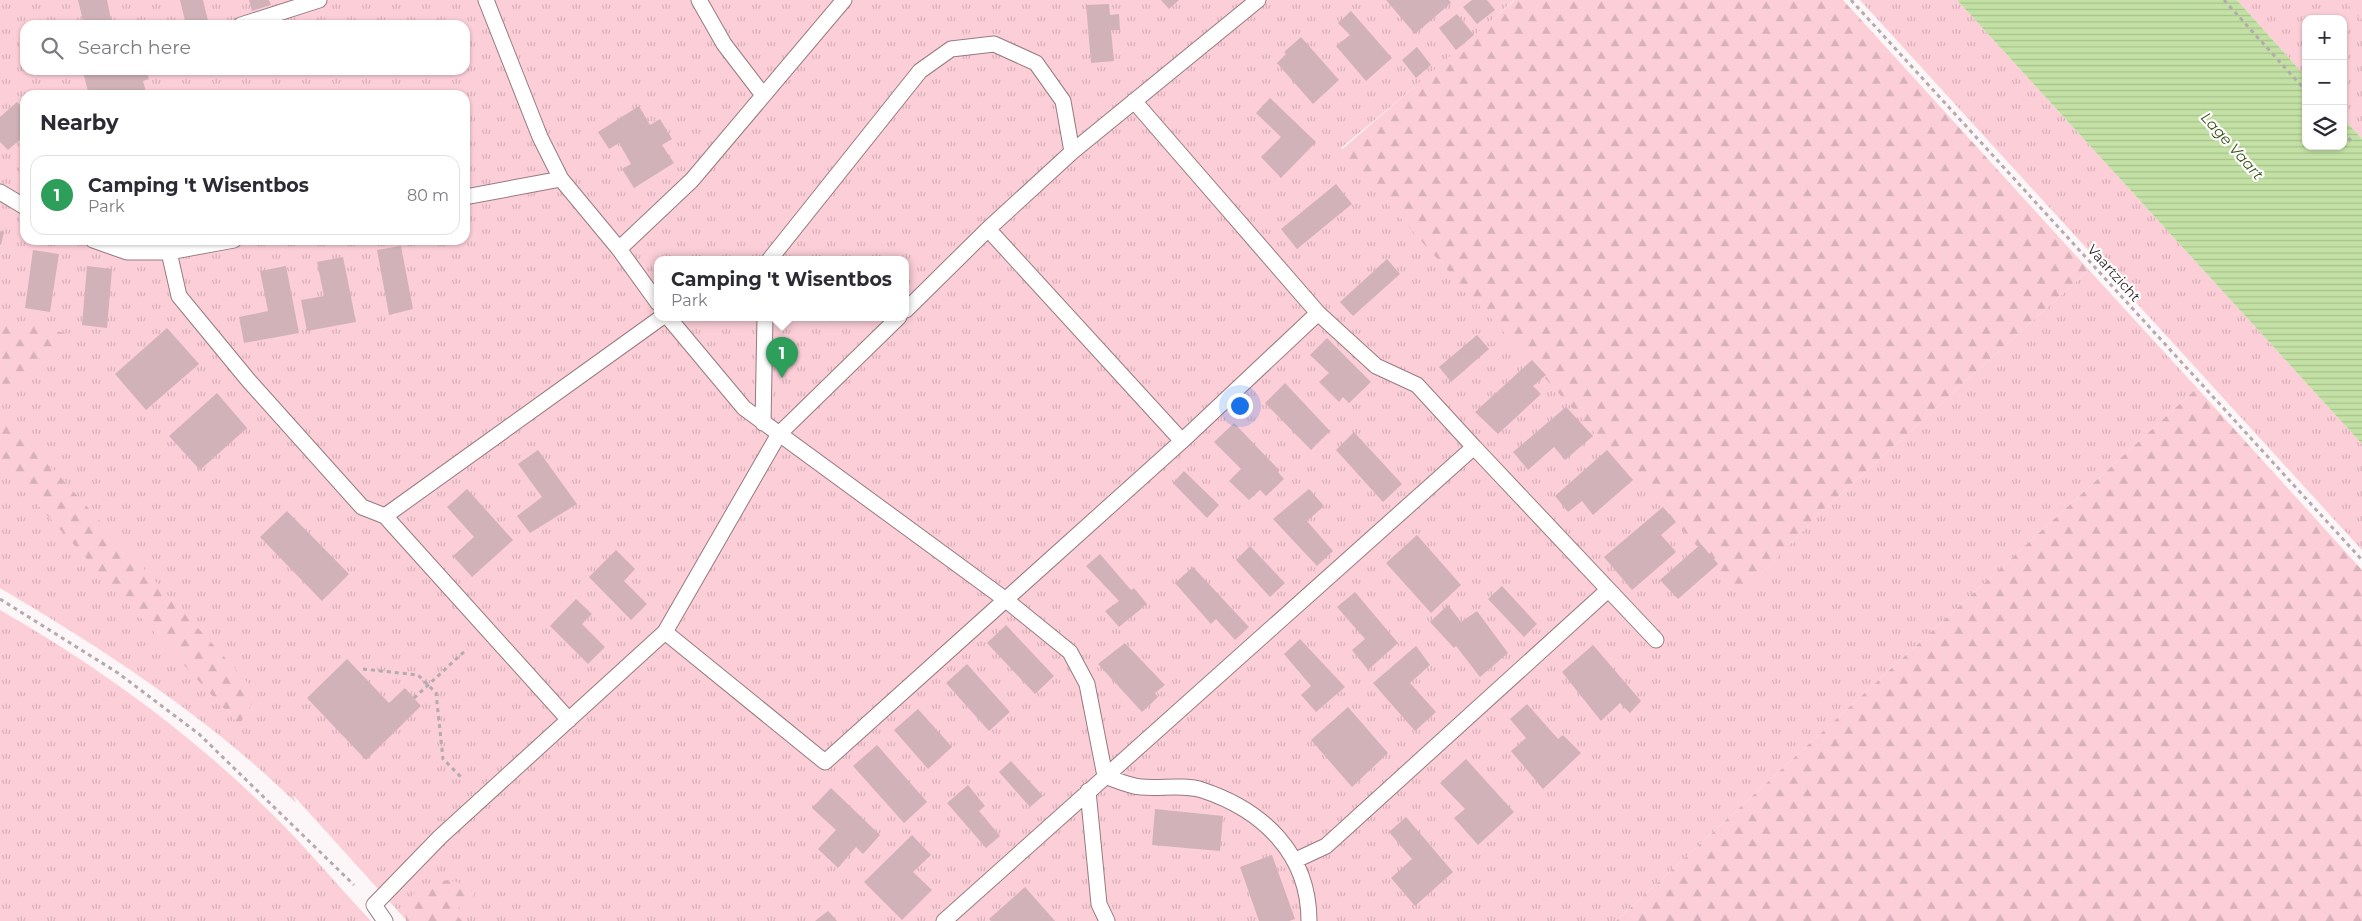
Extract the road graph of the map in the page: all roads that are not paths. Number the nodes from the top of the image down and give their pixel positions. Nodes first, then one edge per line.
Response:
1 (318, 0) edge
2 (486, 0) edge
3 (699, 0) edge
4 (844, 0) edge
5 (1258, 0) edge
6 (256, 20) edge
7 (763, 95) junction
8 (1134, 101) junction
9 (1072, 152) junction
10 (561, 179) junction
11 (0, 192) edge
12 (470, 196) edge
13 (20, 204) edge
14 (988, 229) junction
15 (107, 245) edge
16 (207, 245) edge
17 (619, 249) junction
18 (169, 252) junction
19 (772, 256) edge
20 (654, 297) edge
21 (909, 307) edge
22 (1318, 313) junction
23 (656, 321) edge
24 (671, 321) edge
25 (766, 321) edge
26 (894, 321) edge
27 (763, 423) junction
28 (779, 434) junction
29 (1182, 440) junction
30 (1474, 447) junction
31 (385, 516) junction
32 (1608, 590) junction
33 (1006, 600) junction
34 (665, 632) junction
35 (1656, 640) dead end
36 (569, 720) junction
37 (1105, 776) junction
38 (1088, 791) junction
39 (1296, 860) junction
40 (385, 921) edge
41 (944, 921) edge
42 (1107, 921) edge
43 (1309, 921) edge

1 - 6 lane
2 - 10 lane
3 - 7 lane
4 - 7 lane
5 - 8 lane
7 - 17 lane
8 - 9 lane
8 - 22 lane
9 - 14 lane
9 - 19 lane
10 - 12 lane
10 - 17 lane
11 - 13 lane
14 - 21 lane
14 - 29 lane
15 - 18 lane
16 - 18 lane
17 - 20 lane
18 - 31 lane
22 - 29 lane
22 - 30 lane
23 - 31 lane
24 - 27 lane
25 - 27 lane
26 - 28 lane
27 - 28 lane
28 - 33 lane
28 - 34 lane
29 - 33 lane
30 - 32 lane
30 - 37 lane
31 - 36 lane
32 - 35 lane
32 - 39 lane
33 - 34 lane
33 - 37 lane
34 - 36 lane
36 - 40 lane
37 - 38 lane
37 - 39 lane
38 - 41 lane
38 - 42 lane
39 - 43 lane

